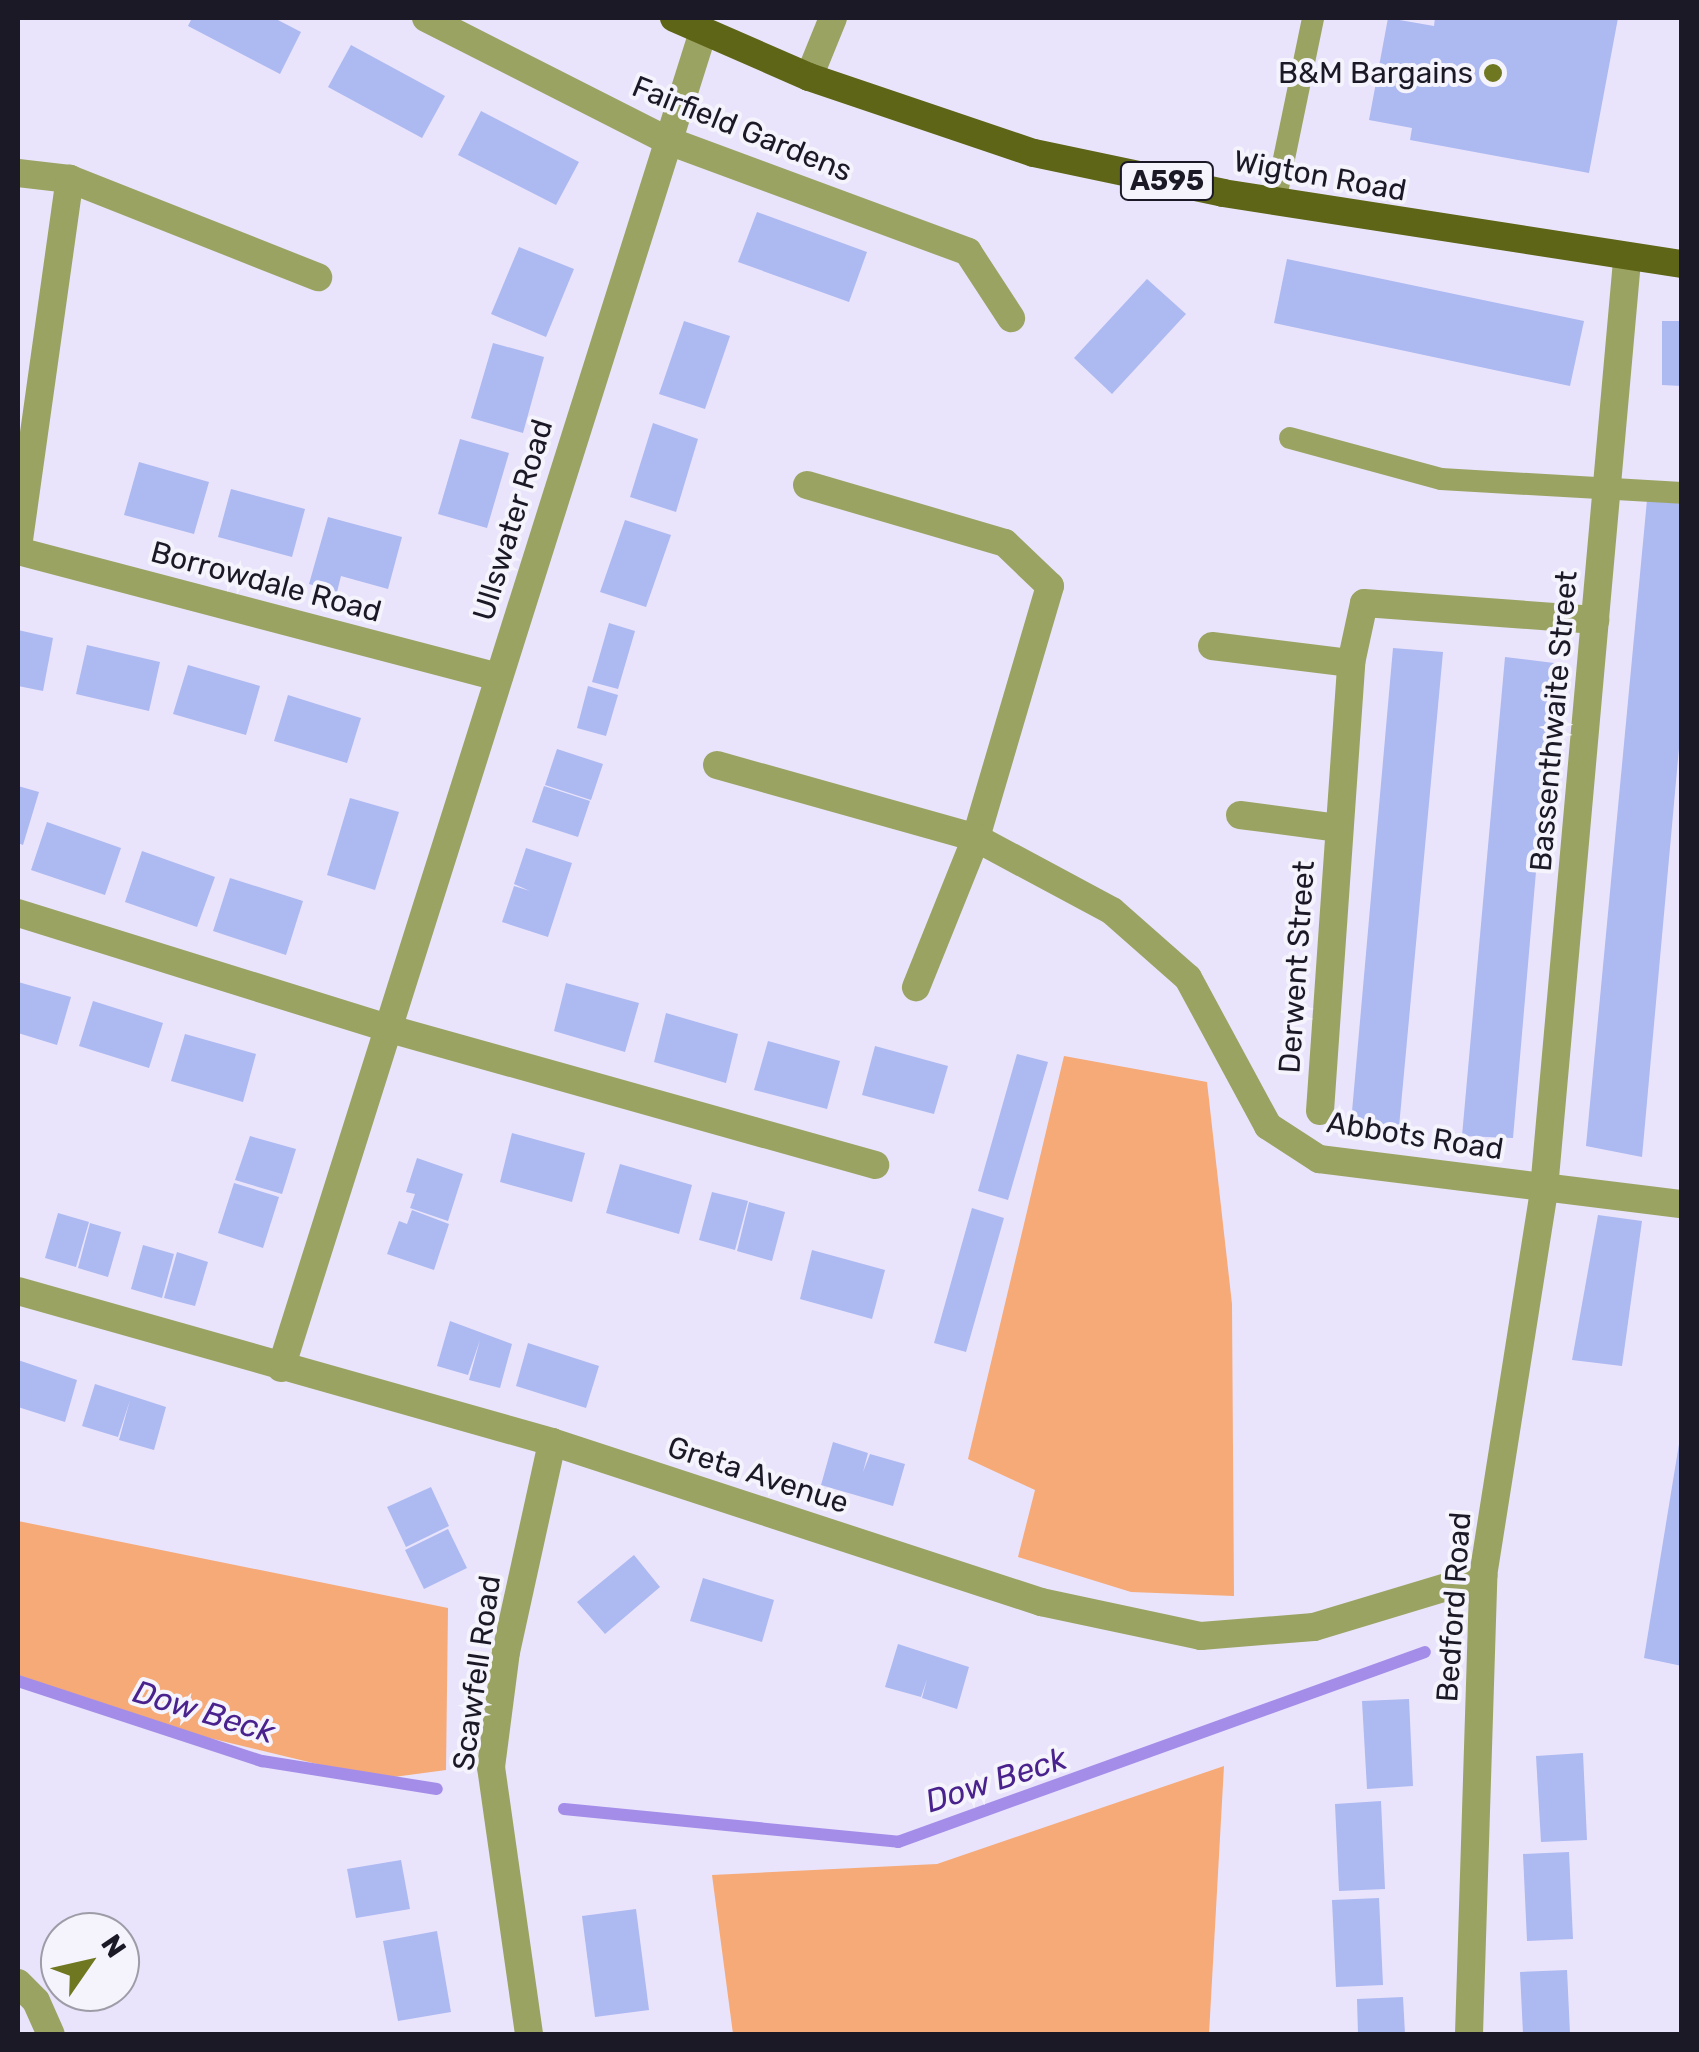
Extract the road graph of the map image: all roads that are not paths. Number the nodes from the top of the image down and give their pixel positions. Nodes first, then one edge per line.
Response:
1 (426, 18) edge
2 (674, 18) edge
3 (832, 18) edge
4 (1314, 18) edge
5 (703, 32) junction
6 (810, 77) junction
7 (666, 140) junction
8 (18, 174) edge
9 (70, 179) junction
10 (1275, 202) junction
11 (1627, 260) junction
12 (1682, 264) edge
13 (318, 277) dead end
14 (1011, 318) dead end
15 (1290, 438) dead end
16 (807, 485) dead end
17 (1608, 490) junction
18 (1682, 492) edge
19 (18, 549) edge
20 (1595, 620) junction
21 (1212, 646) dead end
22 (1351, 663) junction
23 (498, 677) junction
24 (717, 765) dead end
25 (1240, 815) dead end
26 (1338, 828) junction
27 (976, 838) junction
28 (18, 913) edge
29 (916, 987) dead end
30 (390, 1029) junction
31 (1320, 1110) dead end
32 (875, 1165) dead end
33 (1544, 1188) junction
34 (1682, 1204) edge
35 (18, 1291) edge
36 (281, 1368) junction
37 (552, 1442) junction
38 (1483, 1576) junction
39 (18, 1983) edge
40 (51, 2034) edge
41 (529, 2034) edge
42 (1470, 2034) edge

1 - 7 street, Fairfield Gardens
2 - 5 main road, Wigton Road / A595
3 - 6 street
4 - 10 lane
5 - 6 main road, Wigton Road / A595
5 - 7 street, Ullswater Road
6 - 10 main road, Wigton Road / A595
7 - 14 street, Fairfield Gardens
7 - 23 street, Ullswater Road
8 - 9 street
9 - 13 street
9 - 19 street
10 - 11 main road, Wigton Road / A595
11 - 12 main road, Wigton Road / A595
11 - 17 street, Bassenthwaite Street
15 - 17 lane
16 - 27 street
17 - 18 lane
17 - 20 street, Bassenthwaite Street
19 - 23 street, Borrowdale Road
20 - 22 street, Derwent Street
20 - 33 street, Bassenthwaite Street
21 - 22 street
22 - 26 street, Derwent Street
23 - 30 street, Ullswater Road
24 - 27 street, Abbots Road
25 - 26 street, Derwent Street
26 - 31 street, Derwent Street
27 - 29 street
27 - 33 street, Abbots Road
28 - 30 street
30 - 32 street
30 - 36 street, Ullswater Road
33 - 34 street, Abbots Road
33 - 38 street, Bedford Road
35 - 36 street, Greta Avenue
36 - 37 street, Greta Avenue
37 - 38 street, Greta Avenue
37 - 41 street, Scawfell Road
38 - 42 street, Bedford Road
39 - 40 street

